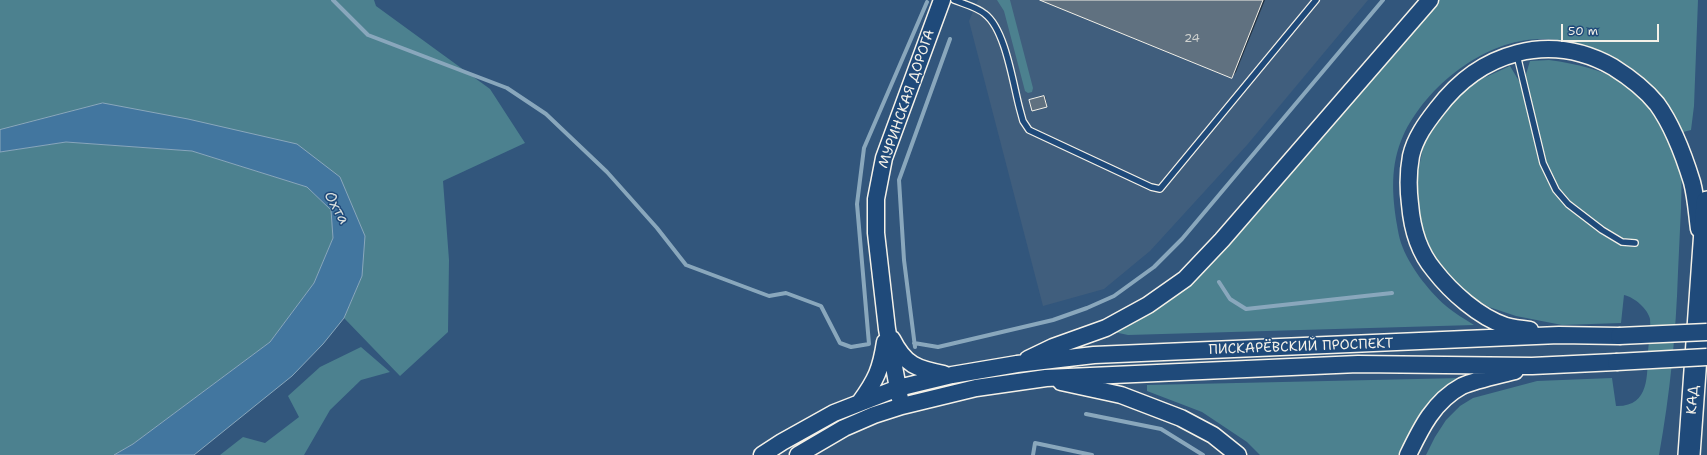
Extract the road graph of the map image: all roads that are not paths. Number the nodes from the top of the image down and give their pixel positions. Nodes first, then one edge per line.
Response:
1 (942, 0) edge
2 (954, 0) edge
3 (1316, 0) edge
4 (1430, 0) edge
5 (1516, 53) junction
6 (1707, 202) edge
7 (1635, 243) dead end
8 (1703, 250) junction
9 (887, 329) junction
10 (1707, 332) edge
11 (1559, 335) junction
12 (1707, 357) edge
13 (1017, 364) junction
14 (1532, 366) junction
15 (952, 375) junction
16 (1046, 378) junction
17 (898, 388) junction
18 (860, 402) junction
19 (902, 406) junction
20 (762, 455) edge
21 (798, 455) edge
22 (1238, 455) edge
23 (1408, 455) edge
24 (1689, 455) edge

1 - 9 street, МУРИНСКАЯ ДОРОГА
2 - 3 lane
4 - 13 street
5 - 7 lane
5 - 8 street
5 - 11 street
6 - 8 highway, КАД
8 - 24 highway, КАД
9 - 15 street
9 - 17 street, МУРИНСКАЯ ДОРОГА
9 - 18 street
10 - 11 street, ПИСКАРЁВСКИЙ ПРОСПЕКТ, bridge
11 - 13 street, ПИСКАРЁВСКИЙ ПРОСПЕКТ
12 - 14 street, ПИСКАРЁВСКИЙ ПРОСПЕКТ, bridge
13 - 15 street, ПИСКАРЁВСКИЙ ПРОСПЕКТ
14 - 16 street, ПИСКАРЁВСКИЙ ПРОСПЕКТ
14 - 23 street
15 - 17 street, ПИСКАРЁВСКИЙ ПРОСПЕКТ
16 - 19 street, ПИСКАРЁВСКИЙ ПРОСПЕКТ
16 - 22 street
17 - 18 street
17 - 19 street, МУРИНСКАЯ ДОРОГА
18 - 20 street
19 - 21 street

